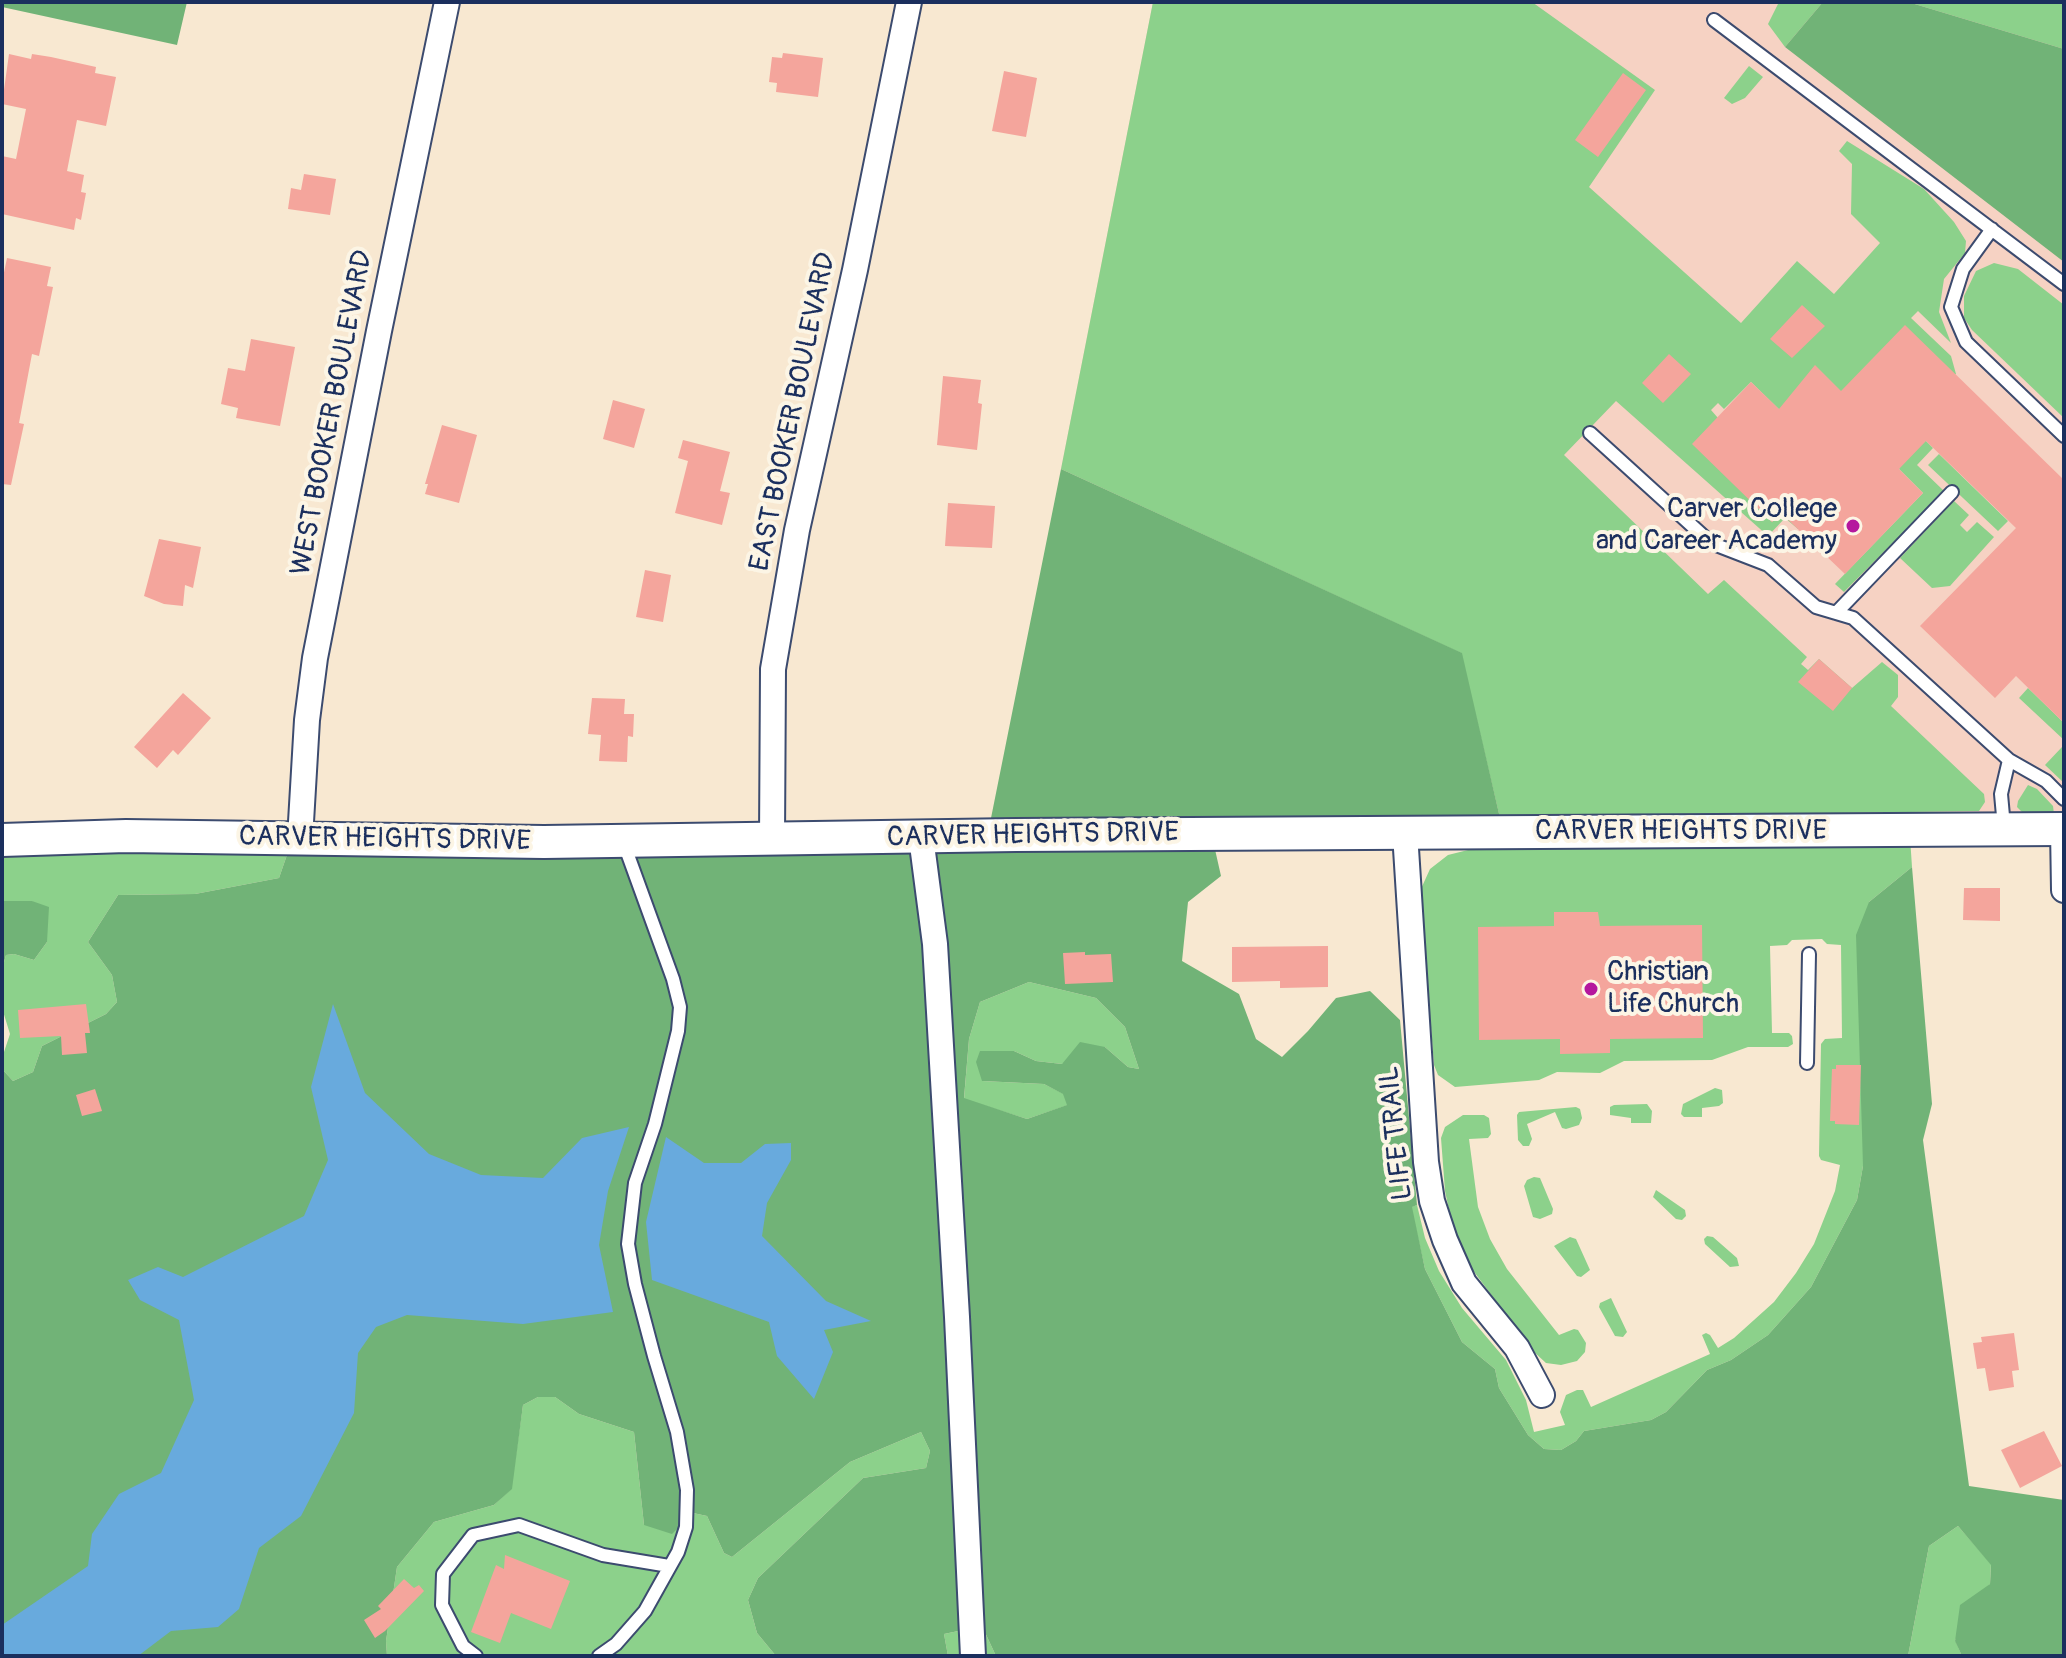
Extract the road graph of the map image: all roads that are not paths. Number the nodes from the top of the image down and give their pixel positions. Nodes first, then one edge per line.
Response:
1 (447, 2) edge
2 (909, 2) edge
3 (1714, 20) dead end
4 (1992, 229) junction
5 (2064, 284) edge
6 (1590, 433) dead end
7 (2064, 436) edge
8 (1952, 492) dead end
9 (1836, 613) junction
10 (2009, 760) junction
11 (2064, 799) edge
12 (2064, 829) edge
13 (2005, 830) junction
14 (1405, 833) junction
15 (921, 837) junction
16 (300, 839) junction
17 (772, 839) junction
18 (2, 840) edge
19 (623, 841) junction
20 (2064, 890) edge
21 (1809, 954) dead end
22 (1807, 1063) dead end
23 (1542, 1395) dead end
24 (669, 1566) junction
25 (476, 1656) edge
26 (599, 1656) edge
27 (973, 1656) edge

1 - 16 street, WEST BOOKER BOULEVARD
2 - 17 street, EAST BOOKER BOULEVARD
3 - 4 lane
4 - 5 lane
4 - 7 lane
6 - 9 lane
8 - 9 lane
9 - 10 lane
10 - 11 lane
10 - 13 lane
12 - 13 street, CARVER HEIGHTS DRIVE
12 - 20 street
13 - 14 street, CARVER HEIGHTS DRIVE
14 - 15 street, CARVER HEIGHTS DRIVE
14 - 23 street, LIFE TRAIL
15 - 17 street, CARVER HEIGHTS DRIVE
15 - 27 street
16 - 18 street, CARVER HEIGHTS DRIVE
16 - 19 street, CARVER HEIGHTS DRIVE
17 - 19 street, CARVER HEIGHTS DRIVE
19 - 24 lane
21 - 22 lane
24 - 25 lane
24 - 26 lane

